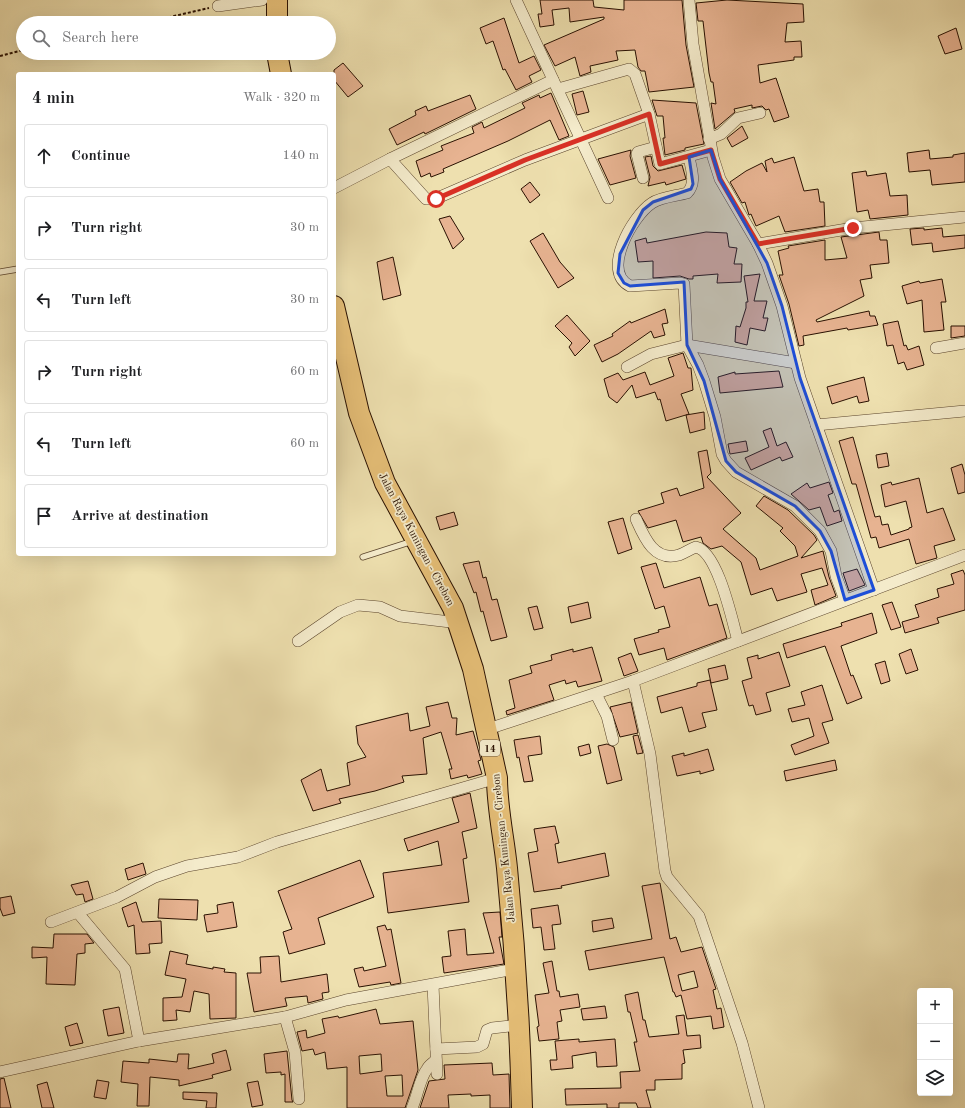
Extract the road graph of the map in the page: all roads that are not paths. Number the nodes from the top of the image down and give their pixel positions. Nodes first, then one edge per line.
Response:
1 (262, 0) edge
2 (277, 0) edge
3 (516, 0) edge
4 (689, 0) edge
5 (218, 6) road end
6 (277, 16) edge
7 (278, 60) edge
8 (281, 72) edge
9 (555, 85) junction
10 (760, 113) dead end
11 (649, 114) junction
12 (709, 139) junction
13 (581, 140) junction
14 (656, 147) junction
15 (711, 150) junction
16 (689, 157) junction
17 (390, 159) junction
18 (643, 178) dead end
19 (336, 187) edge
20 (608, 198) dead end
21 (965, 217) edge
22 (758, 244) junction
23 (16, 269) edge
24 (0, 272) edge
25 (336, 315) edge
26 (965, 343) edge
27 (687, 345) junction
28 (936, 348) dead end
29 (796, 363) junction
30 (627, 367) dead end
31 (965, 411) edge
32 (816, 425) junction
33 (636, 519) dead end
34 (418, 539) junction
35 (965, 554) edge
36 (363, 557) dead end
37 (874, 590) junction
38 (845, 600) junction
39 (459, 623) junction
40 (298, 641) dead end
41 (738, 641) junction
42 (633, 681) junction
43 (596, 694) junction
44 (485, 730) junction
45 (613, 740) dead end
46 (497, 778) junction
47 (78, 913) junction
48 (51, 922) dead end
49 (515, 970) junction
50 (433, 985) junction
51 (285, 1017) junction
52 (519, 1025) junction
53 (139, 1041) junction
54 (436, 1054) junction
55 (0, 1072) edge
56 (437, 1074) dead end
57 (299, 1099) dead end
58 (412, 1108) edge
59 (522, 1108) edge
60 (759, 1108) edge

1 - 5 street
2 - 6 highway
3 - 9 street
4 - 12 street
7 - 8 highway
9 - 11 street
9 - 13 street
9 - 17 street
10 - 12 street
11 - 13 street
11 - 14 street
12 - 15 street
13 - 17 street
13 - 20 street
14 - 16 street
14 - 18 street
15 - 16 street
15 - 22 street
16 - 27 street
17 - 19 street
21 - 22 street
22 - 29 street
23 - 24 lane
25 - 34 highway, Jalan Raya Kuningan - Cirebon / 14
26 - 28 street
27 - 29 street
27 - 30 street
27 - 38 street
29 - 32 street
31 - 32 street
32 - 37 street
33 - 41 street
34 - 36 lane
34 - 39 highway, Jalan Raya Kuningan - Cirebon / 14
35 - 37 street
37 - 38 street
38 - 41 street
39 - 40 street
39 - 44 highway, Jalan Raya Kuningan - Cirebon / 14
41 - 42 street
42 - 43 street
42 - 60 street
43 - 44 street
43 - 45 street
44 - 46 highway, Jalan Raya Kuningan - Cirebon / 14
46 - 47 street
46 - 49 highway, Jalan Raya Kuningan - Cirebon / 14
47 - 48 street
47 - 53 street
49 - 50 street
49 - 52 highway, Jalan Raya Kuningan - Cirebon / 14
50 - 51 street
50 - 54 street
51 - 53 street
51 - 57 street
52 - 54 street
52 - 59 highway, Jalan Raya Kuningan - Cirebon / 14
53 - 55 street
54 - 56 street
54 - 58 street

